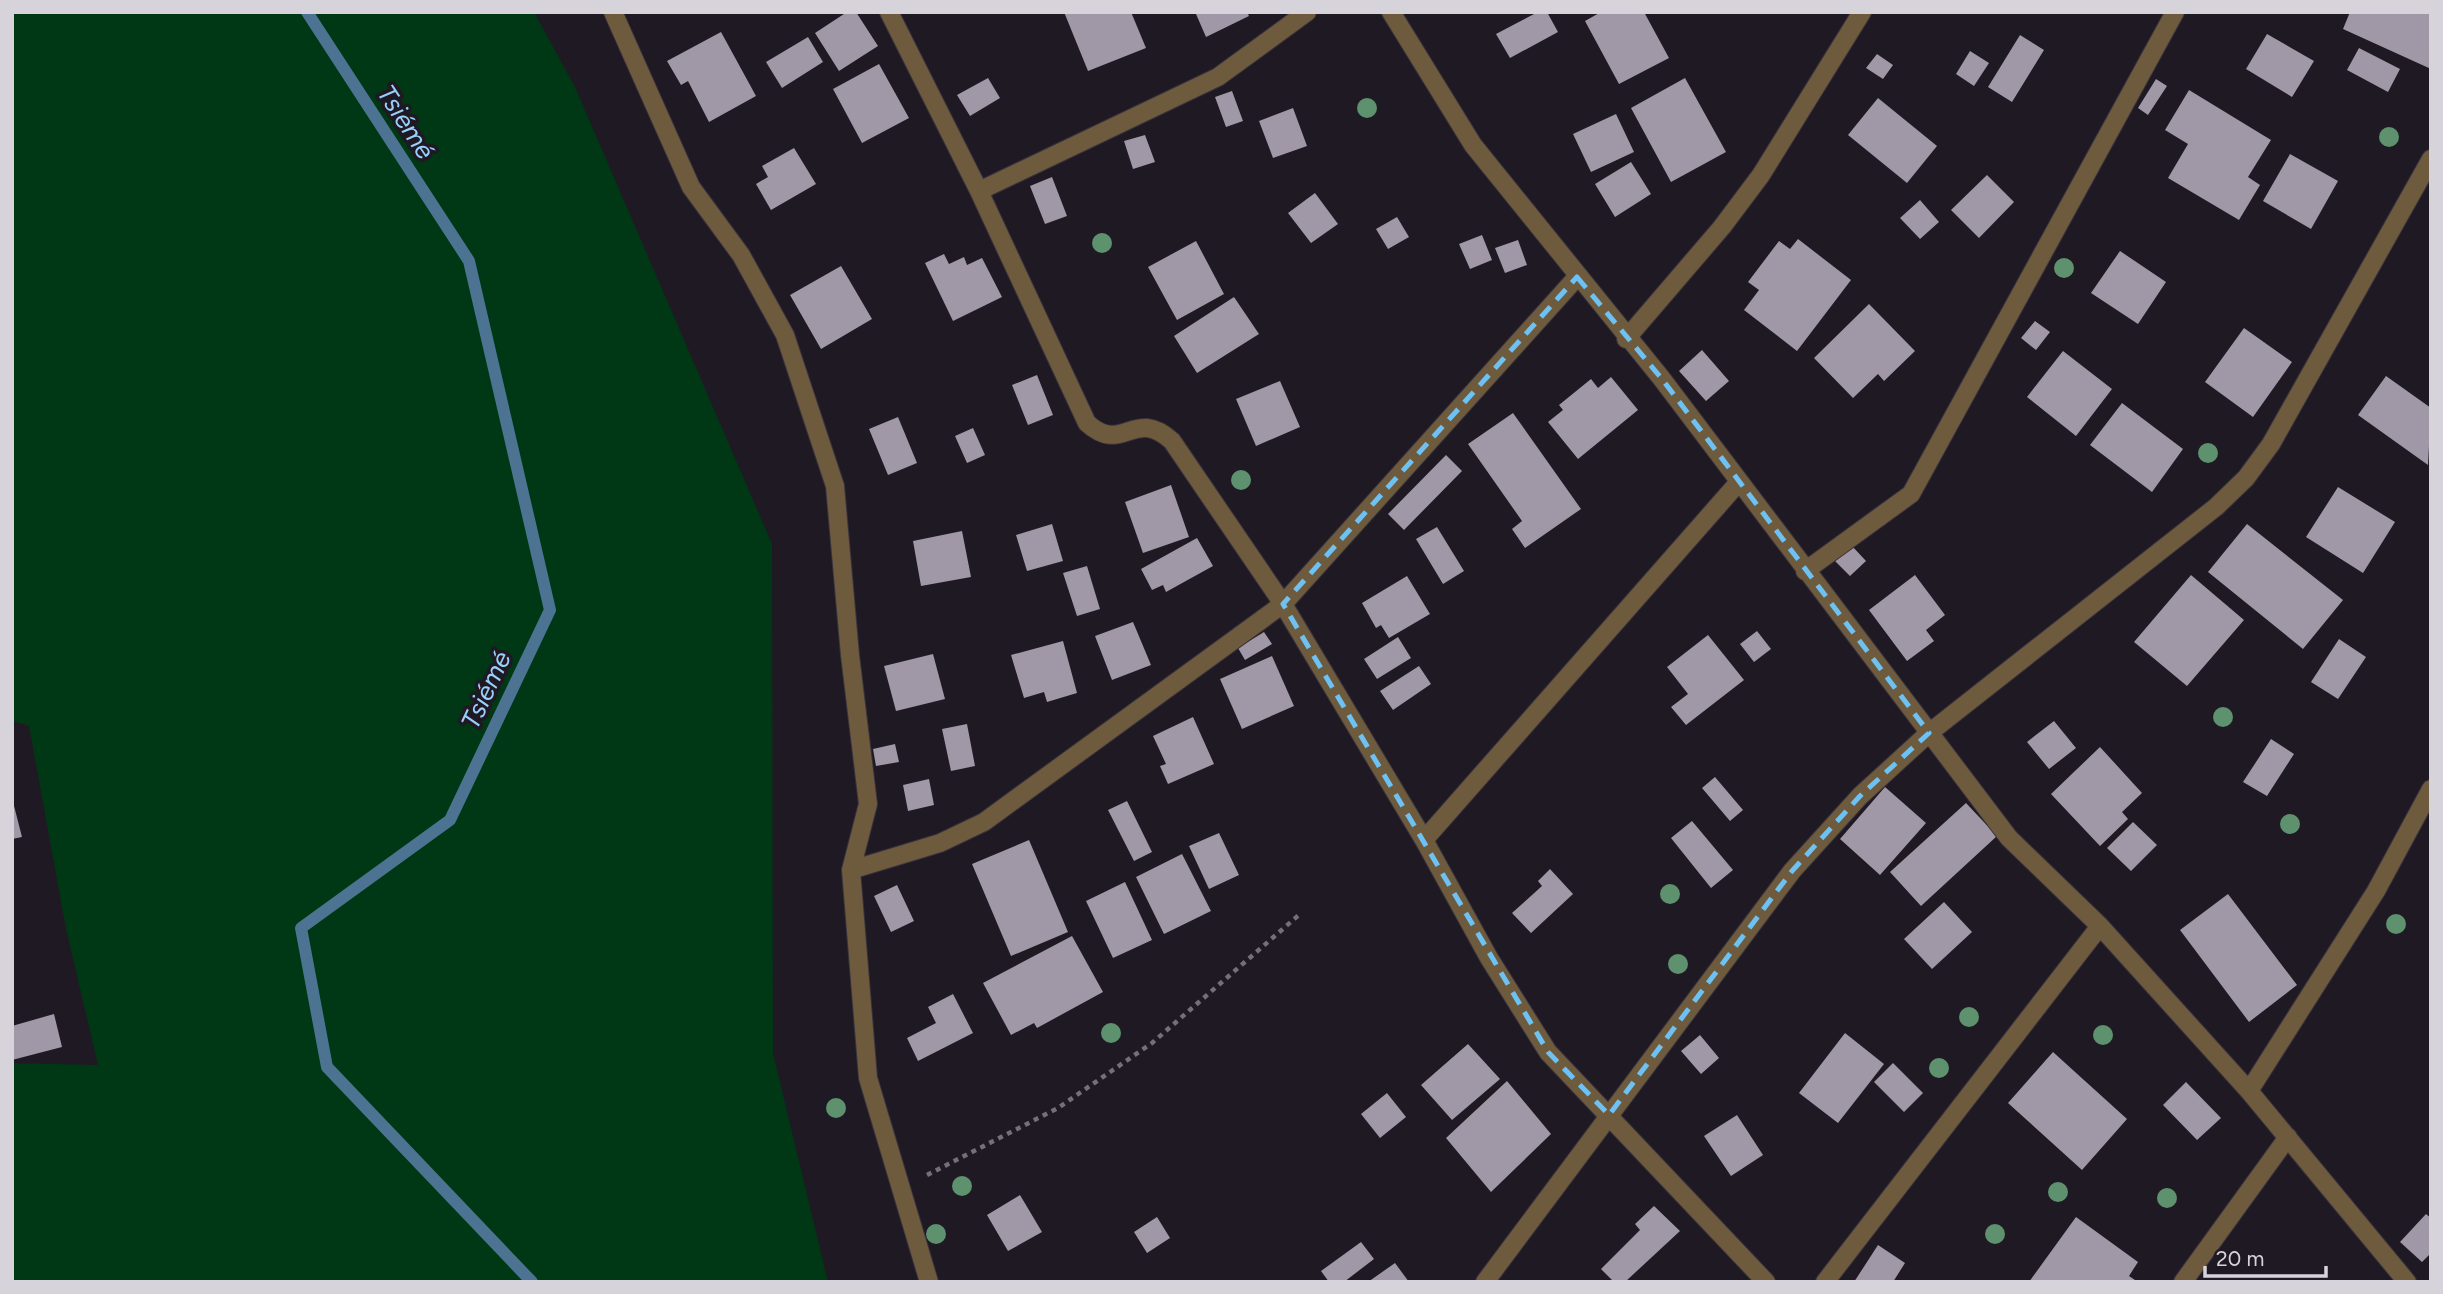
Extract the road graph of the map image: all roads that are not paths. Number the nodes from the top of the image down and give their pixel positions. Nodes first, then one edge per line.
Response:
1 (612, 12) edge
2 (889, 12) edge
3 (1307, 12) edge
4 (1391, 12) edge
5 (1862, 12) edge
6 (2175, 12) edge
7 (2431, 159) edge
8 (979, 191) junction
9 (1577, 277) junction
10 (1626, 339) junction
11 (1738, 483) junction
12 (1805, 571) junction
13 (1283, 604) junction
14 (1929, 733) junction
15 (2431, 789) edge
16 (1424, 840) junction
17 (851, 870) junction
18 (2100, 926) junction
19 (2249, 1091) junction
20 (1608, 1115) junction
21 (2288, 1138) junction
22 (929, 1282) edge
23 (1485, 1282) edge
24 (1766, 1282) edge
25 (1825, 1282) edge
26 (2183, 1282) edge
27 (2407, 1282) edge

1 - 17 street
2 - 8 street
3 - 8 street
4 - 9 street
5 - 10 street
6 - 12 street
7 - 14 street
8 - 13 street
9 - 10 street
9 - 13 street
10 - 11 street
11 - 12 street
11 - 16 street
12 - 14 street
13 - 16 street
13 - 17 street
14 - 18 street
14 - 20 street
15 - 19 street
16 - 20 street
17 - 22 street
18 - 19 street
18 - 25 street
19 - 21 street
20 - 23 street
20 - 24 street
21 - 26 street
21 - 27 street

